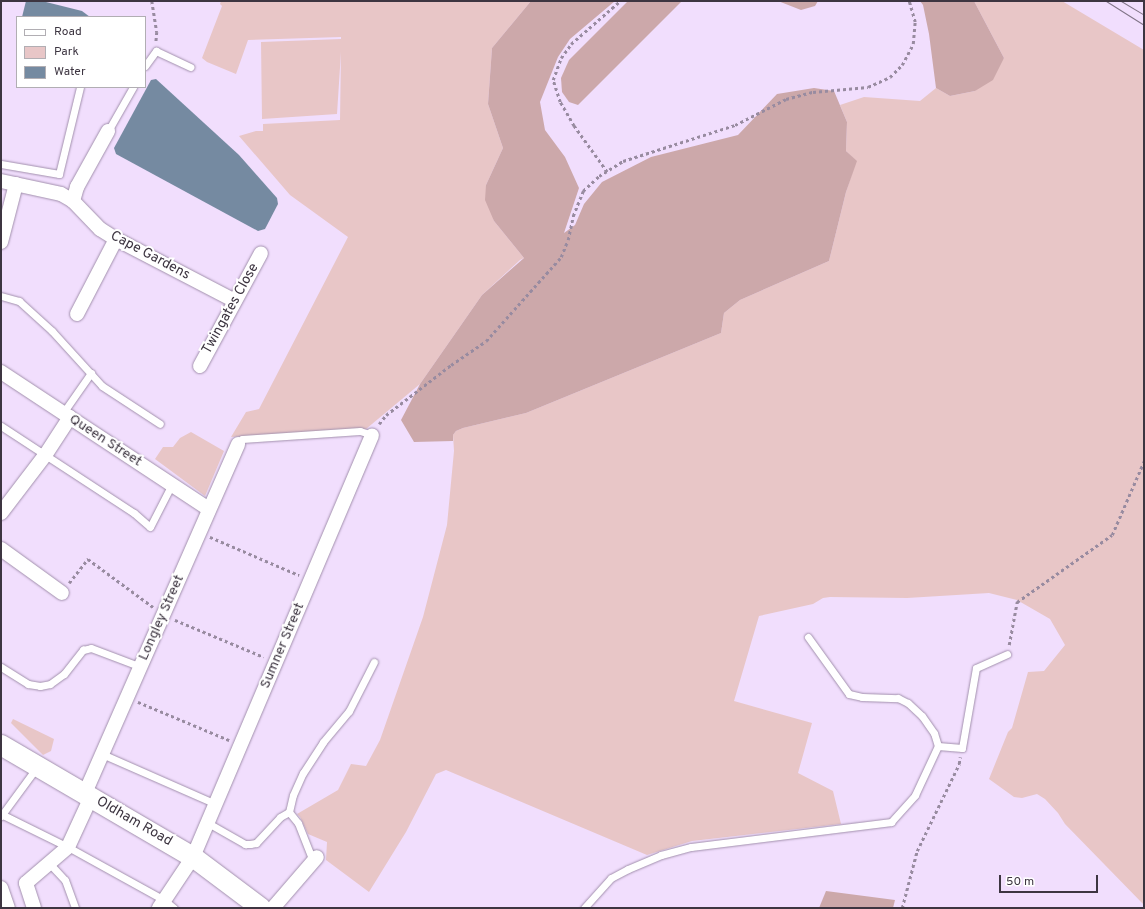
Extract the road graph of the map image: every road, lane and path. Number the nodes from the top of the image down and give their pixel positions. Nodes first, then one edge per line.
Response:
1 (152, 1) edge
2 (620, 1) edge
3 (910, 1) edge
4 (156, 51) junction
5 (146, 65) edge
6 (191, 67) dead end
7 (80, 88) edge
8 (132, 88) edge
9 (108, 131) joint
10 (1, 164) edge
11 (607, 172) junction
12 (1, 180) edge
13 (16, 184) junction
14 (73, 201) junction
15 (116, 239) junction
16 (1, 242) edge
17 (262, 253) dead end
18 (1, 296) edge
19 (235, 301) junction
20 (78, 314) dead end
21 (200, 366) dead end
22 (1, 372) edge
23 (91, 373) junction
24 (67, 415) junction
25 (160, 424) dead end
26 (1, 426) edge
27 (372, 435) junction
28 (238, 444) joint
29 (46, 454) junction
30 (1144, 461) edge
31 (172, 484) junction
32 (3, 505) edge
33 (209, 510) junction
34 (200, 532) junction
35 (1, 549) edge
36 (311, 580) junction
37 (62, 593) joint
38 (163, 615) junction
39 (808, 637) dead end
40 (1007, 654) joint
41 (276, 662) junction
42 (374, 662) dead end
43 (141, 666) junction
44 (1, 667) edge
45 (127, 698) junction
46 (1, 745) edge
47 (241, 745) junction
48 (938, 746) junction
49 (962, 748) junction
50 (102, 754) junction
51 (38, 767) junction
52 (88, 795) junction
53 (216, 804) junction
54 (289, 812) junction
55 (2, 815) edge
56 (208, 823) junction
57 (68, 847) junction
58 (193, 857) junction
59 (315, 859) joint
60 (49, 863) junction
61 (1, 888) edge
62 (166, 905) edge
63 (8, 908) edge
64 (34, 908) edge
65 (75, 908) edge
66 (261, 908) edge
67 (273, 908) edge
68 (584, 908) edge
69 (902, 908) edge

1 - 4 path
2 - 11 path
3 - 11 path
4 - 5 lane
4 - 6 lane
7 - 10 lane
8 - 9 lane
9 - 14 street
11 - 27 path
12 - 13 street
13 - 14 street
13 - 16 street
14 - 15 street, Cape Gardens
15 - 19 street, Cape Gardens
15 - 20 street
17 - 19 street, Twingates Close
18 - 23 lane
19 - 21 street, Twingates Close
22 - 24 street, Queen Street
23 - 24 lane
23 - 25 lane
24 - 29 street
24 - 31 street, Queen Street
26 - 29 lane
27 - 28 lane
27 - 36 street, Sumner Street
28 - 33 street, Longley Street
29 - 31 lane
29 - 32 street
30 - 40 path
31 - 33 street, Queen Street
33 - 34 street, Longley Street
34 - 36 path
34 - 38 street, Longley Street
35 - 37 street
36 - 41 street, Sumner Street
37 - 38 path
38 - 41 path
38 - 43 street, Longley Street
39 - 48 lane
40 - 49 lane
41 - 47 street, Sumner Street
42 - 54 lane
43 - 44 lane
43 - 45 street, Longley Street
45 - 47 path
45 - 50 street, Longley Street
46 - 51 main road, Oldham Road
47 - 53 street, Sumner Street
48 - 49 lane
48 - 68 lane
49 - 69 path
50 - 52 street, Longley Street
50 - 53 lane
51 - 52 main road, Oldham Road
51 - 55 lane
52 - 57 street, Longley Street
52 - 58 main road, Oldham Road
53 - 56 street, Sumner Street
54 - 56 lane
54 - 59 lane
55 - 57 lane
56 - 58 street, Sumner Street
57 - 60 street
57 - 62 lane
58 - 62 street, Sumner Street
58 - 66 main road, Oldham Road
59 - 67 street
60 - 64 street
60 - 65 lane
61 - 63 street

